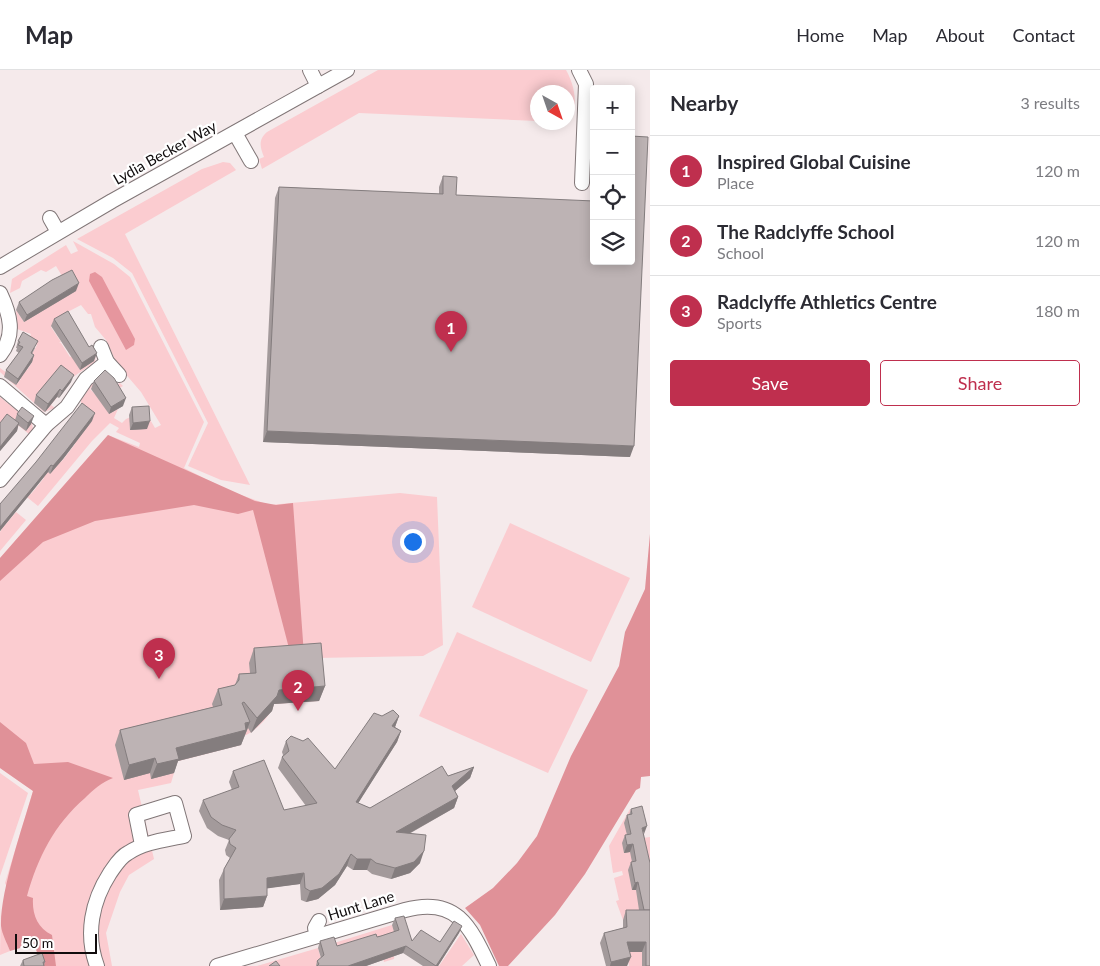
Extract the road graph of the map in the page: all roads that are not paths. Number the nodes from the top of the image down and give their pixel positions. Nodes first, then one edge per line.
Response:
1 (310, 70) edge
2 (347, 70) edge
3 (579, 70) edge
4 (318, 86) junction
5 (235, 133) junction
6 (251, 161) dead end
7 (582, 183) dead end
8 (50, 218) dead end
9 (58, 232) junction
10 (0, 267) edge
11 (0, 293) edge
12 (101, 347) dead end
13 (0, 355) edge
14 (107, 362) junction
15 (119, 375) dead end
16 (0, 386) edge
17 (46, 425) junction
18 (0, 480) edge
19 (147, 844) junction
20 (319, 921) dead end
21 (318, 936) junction
22 (97, 966) edge
23 (217, 966) edge
24 (489, 966) edge

1 - 4 street
2 - 4 street, Lydia Becker Way
3 - 7 street
4 - 5 street, Lydia Becker Way
5 - 6 street
5 - 9 street, Lydia Becker Way
8 - 9 street
9 - 10 street, Lydia Becker Way
11 - 13 street
12 - 14 street
14 - 15 street
14 - 17 street
16 - 17 street
17 - 18 street
19 - 19 street
19 - 22 street
20 - 21 street
21 - 23 street, Hunt Lane
21 - 24 street, Hunt Lane

